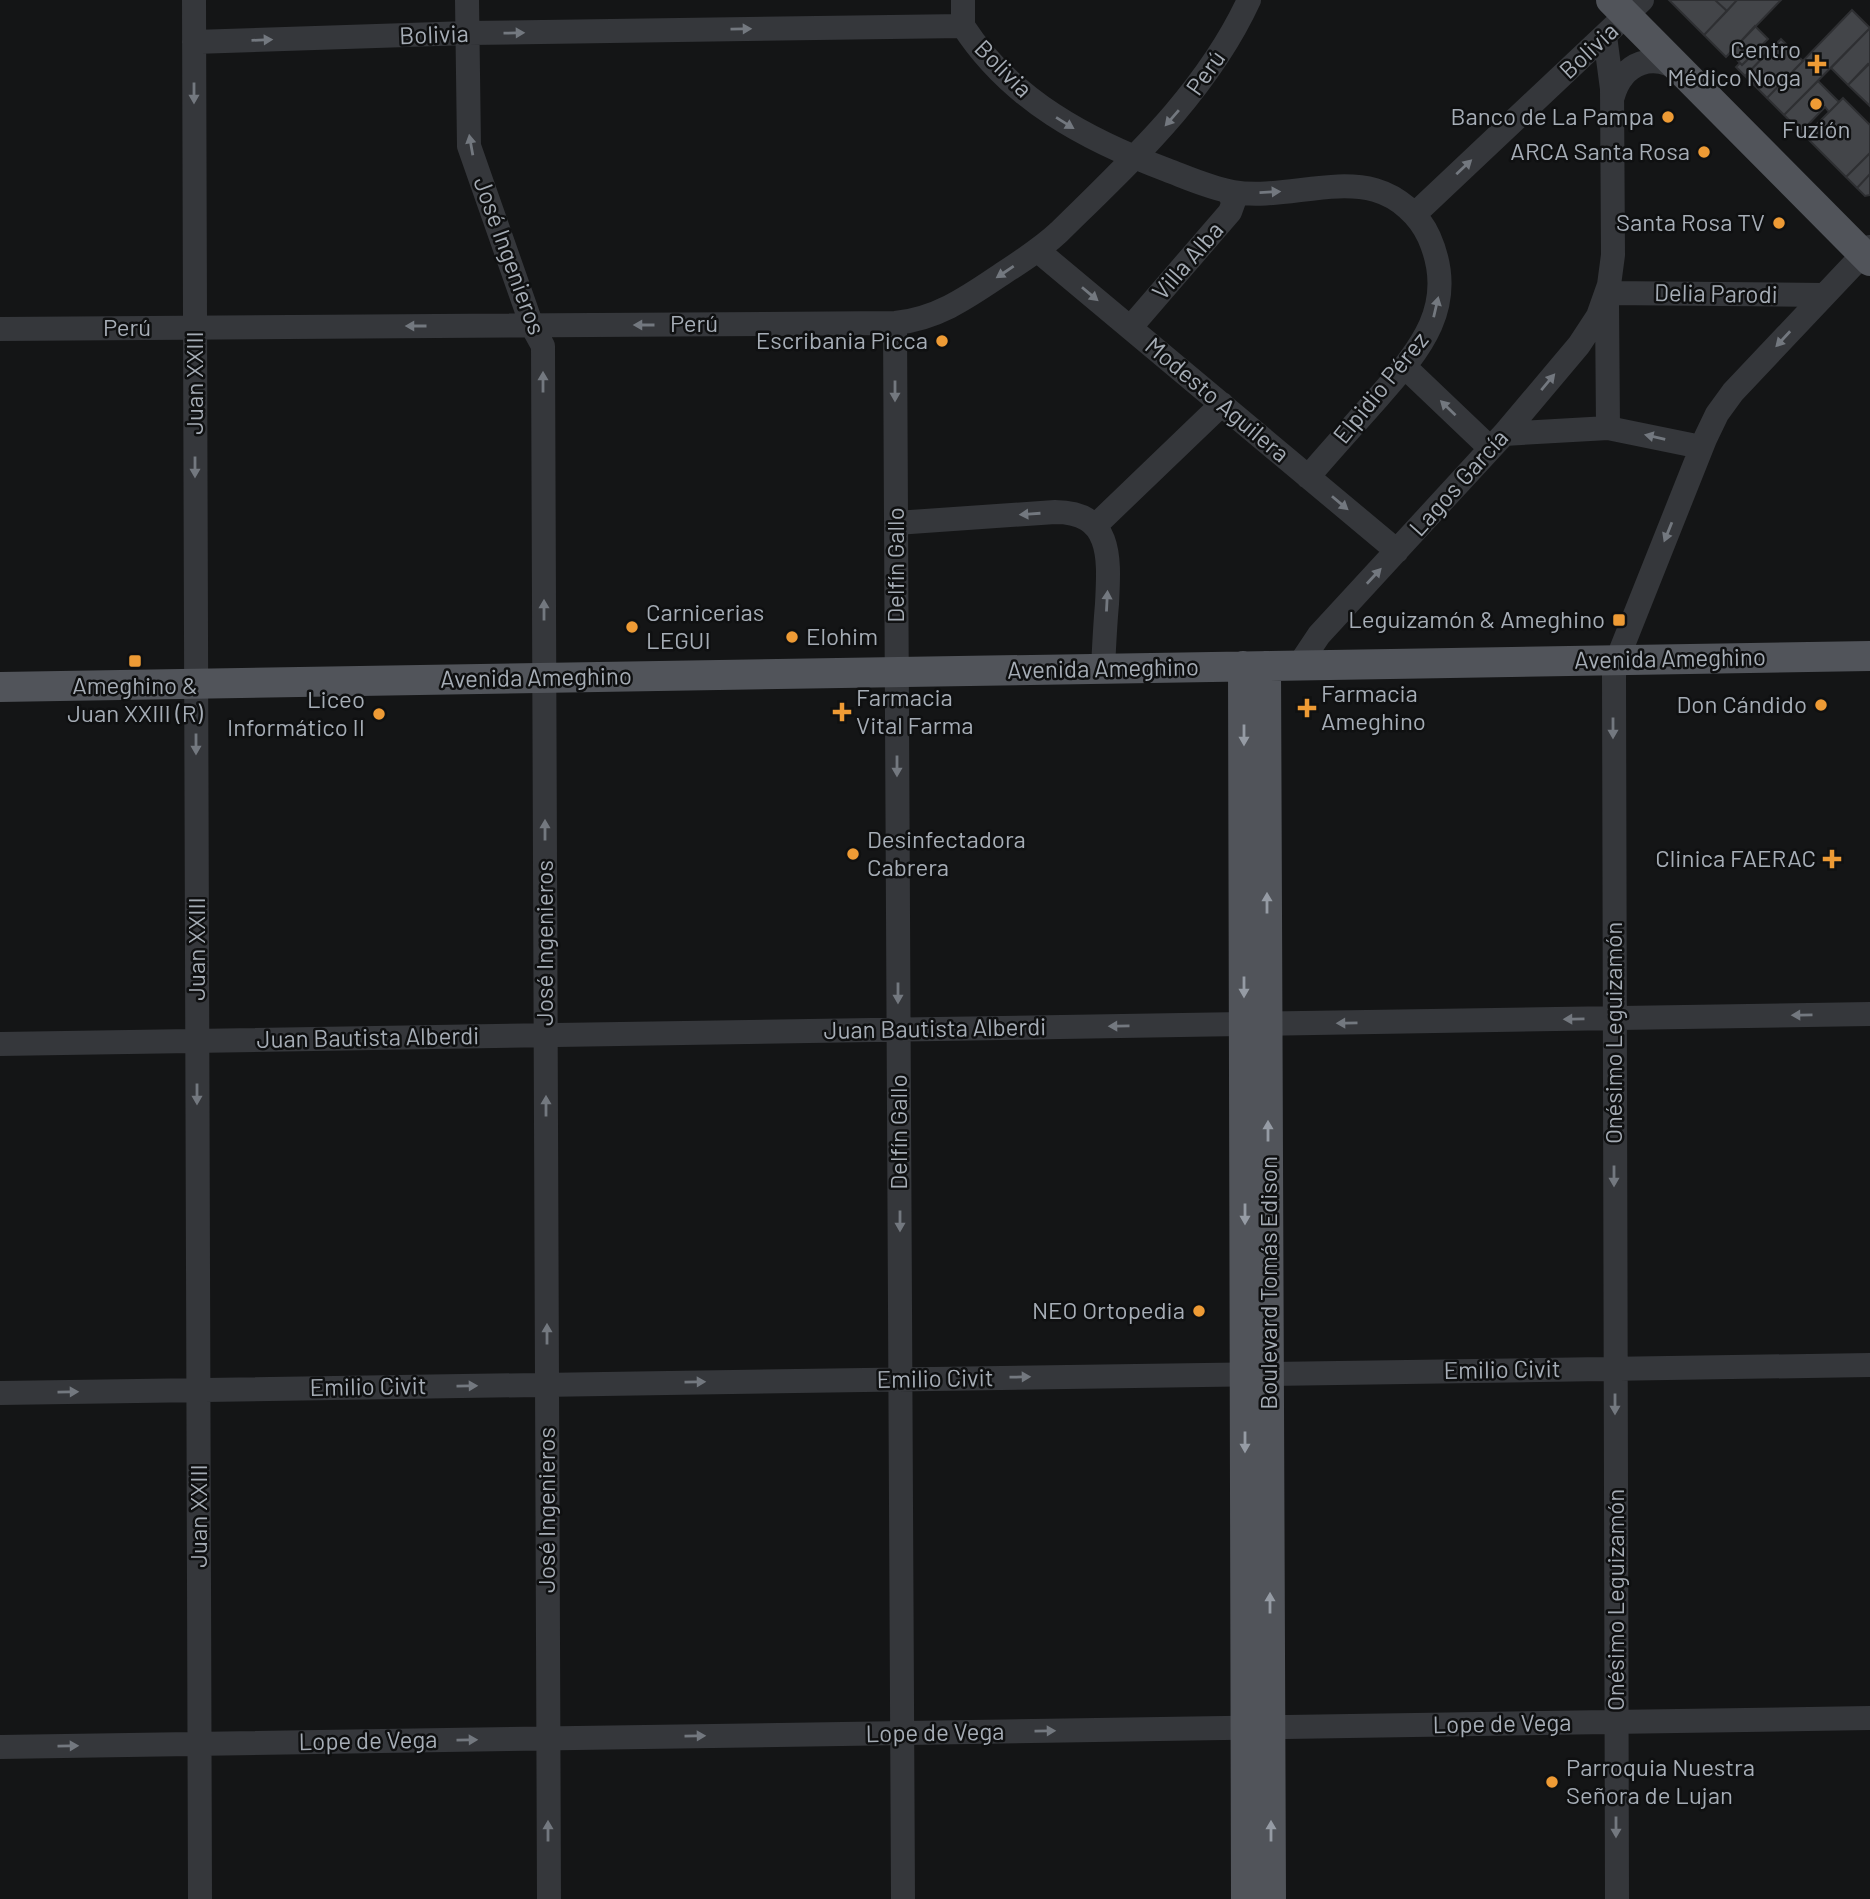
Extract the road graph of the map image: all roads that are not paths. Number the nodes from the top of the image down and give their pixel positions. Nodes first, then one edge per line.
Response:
1 (194, 0) edge
2 (467, 0) edge
3 (963, 0) edge
4 (1249, 0) edge
5 (1627, 9) edge
6 (963, 26) junction
7 (468, 33) junction
8 (194, 42) junction
9 (1684, 74) junction
10 (1612, 96) junction
11 (1134, 158) junction
12 (1227, 191) junction
13 (1415, 214) junction
14 (1868, 249) edge
15 (1037, 250) junction
16 (1607, 293) junction
17 (1824, 295) junction
18 (895, 323) junction
19 (532, 326) junction
20 (195, 328) junction
21 (1130, 328) junction
22 (0, 329) edge
23 (1405, 367) junction
24 (1222, 404) junction
25 (1608, 428) junction
26 (1497, 441) junction
27 (1701, 447) junction
28 (1308, 477) junction
29 (896, 523) junction
30 (1095, 526) junction
31 (1397, 551) junction
32 (1870, 656) edge
33 (1617, 660) junction
34 (1255, 666) junction
35 (1299, 666) junction
36 (1103, 669) junction
37 (897, 672) junction
38 (544, 678) junction
39 (196, 684) junction
40 (0, 687) edge
41 (1870, 1014) edge
42 (1614, 1018) junction
43 (1256, 1024) junction
44 (899, 1030) junction
45 (545, 1035) junction
46 (197, 1041) junction
47 (0, 1044) edge
48 (1870, 1364) edge
49 (1615, 1368) junction
50 (1257, 1374) junction
51 (900, 1379) junction
52 (547, 1385) junction
53 (198, 1390) junction
54 (0, 1393) edge
55 (1870, 1718) edge
56 (1616, 1722) junction
57 (1258, 1727) junction
58 (902, 1733) junction
59 (548, 1738) junction
60 (200, 1744) junction
61 (0, 1747) edge
62 (200, 1899) edge
63 (549, 1899) edge
64 (903, 1899) edge
65 (1246, 1899) edge
66 (1271, 1899) edge
67 (1616, 1899) edge

1 - 8 street, Juan XXIII
2 - 7 street, José Ingenieros
3 - 6 street
4 -> 11 street, Perú
5 - 9 main road
5 - 10 street, Lagos García
13 -> 5 street, Bolivia
5 - 14 main road
7 -> 6 street, Bolivia
6 -> 11 street, Bolivia
8 -> 7 street, Bolivia
19 -> 7 street, José Ingenieros
8 -> 20 street, Juan XXIII
9 - 10 street
9 - 14 main road
10 - 16 street, Lagos García
11 - 12 street, Bolivia
11 - 15 street, Perú
12 -> 13 street, Bolivia
12 - 21 street, Villa Alba
23 -> 13 street, Elpidio Pérez
14 - 17 street, Onésimo Leguizamón
15 -> 18 street, Perú
15 -> 21 street, Modesto Aguilera
16 - 17 street, Delia Parodi
16 - 25 street, Lagos García
26 -> 16 street, Lagos García
17 -> 27 street, Onésimo Leguizamón
18 -> 19 street, Perú
18 -> 29 street, Delfín Gallo
19 -> 20 street, Perú
38 -> 19 street, José Ingenieros
20 - 22 street, Perú
20 -> 39 street, Juan XXIII
21 - 24 street, Modesto Aguilera
26 -> 23 street
23 - 28 street, Elpidio Pérez
24 - 28 street, Modesto Aguilera
24 - 30 street
25 - 26 street
27 -> 25 street
26 - 31 street, Lagos García
27 -> 33 street, Onésimo Leguizamón
28 -> 31 street, Modesto Aguilera
30 -> 29 street
29 - 37 street, Delfín Gallo
36 -> 30 street
35 -> 31 street, Lagos García
32 - 33 main road, Avenida Ameghino
33 - 35 main road, Avenida Ameghino
33 -> 42 street, Onésimo Leguizamón
34 - 35 main road, Avenida Ameghino
34 - 36 main road, Avenida Ameghino
34 - 43 main road, Boulevard Tomás Edison
36 - 37 main road, Avenida Ameghino
37 - 38 main road, Avenida Ameghino
37 -> 44 street, Delfín Gallo
38 - 39 main road, Avenida Ameghino
45 -> 38 street, José Ingenieros
39 - 40 main road, Avenida Ameghino
39 -> 46 street, Juan XXIII
41 -> 42 street, Juan Bautista Alberdi
42 -> 43 street, Juan Bautista Alberdi
42 -> 49 street, Onésimo Leguizamón
43 -> 44 street, Juan Bautista Alberdi
43 - 50 main road, Boulevard Tomás Edison
44 - 45 street, Juan Bautista Alberdi
44 -> 51 street, Delfín Gallo
45 - 46 street, Juan Bautista Alberdi
52 -> 45 street, José Ingenieros
46 - 47 street, Juan Bautista Alberdi
46 -> 53 street, Juan XXIII
48 - 49 street, Emilio Civit
49 - 50 street, Emilio Civit
49 -> 56 street, Onésimo Leguizamón
51 -> 50 street, Emilio Civit
50 - 57 main road, Boulevard Tomás Edison
52 -> 51 street, Emilio Civit
51 - 58 street, Delfín Gallo
53 -> 52 street, Emilio Civit
52 - 59 street, José Ingenieros
54 -> 53 street, Emilio Civit
53 - 60 street, Juan XXIII
55 - 56 street, Lope de Vega
56 - 57 street, Lope de Vega
56 -> 67 street, Onésimo Leguizamón
58 -> 57 street, Lope de Vega
57 - 65 main road, Boulevard Tomás Edison
66 -> 57 main road, Boulevard Tomás Edison
59 -> 58 street, Lope de Vega
58 - 64 street, Delfín Gallo
60 -> 59 street, Lope de Vega
63 -> 59 street, José Ingenieros
61 -> 60 street, Lope de Vega
60 - 62 street, Juan XXIII

